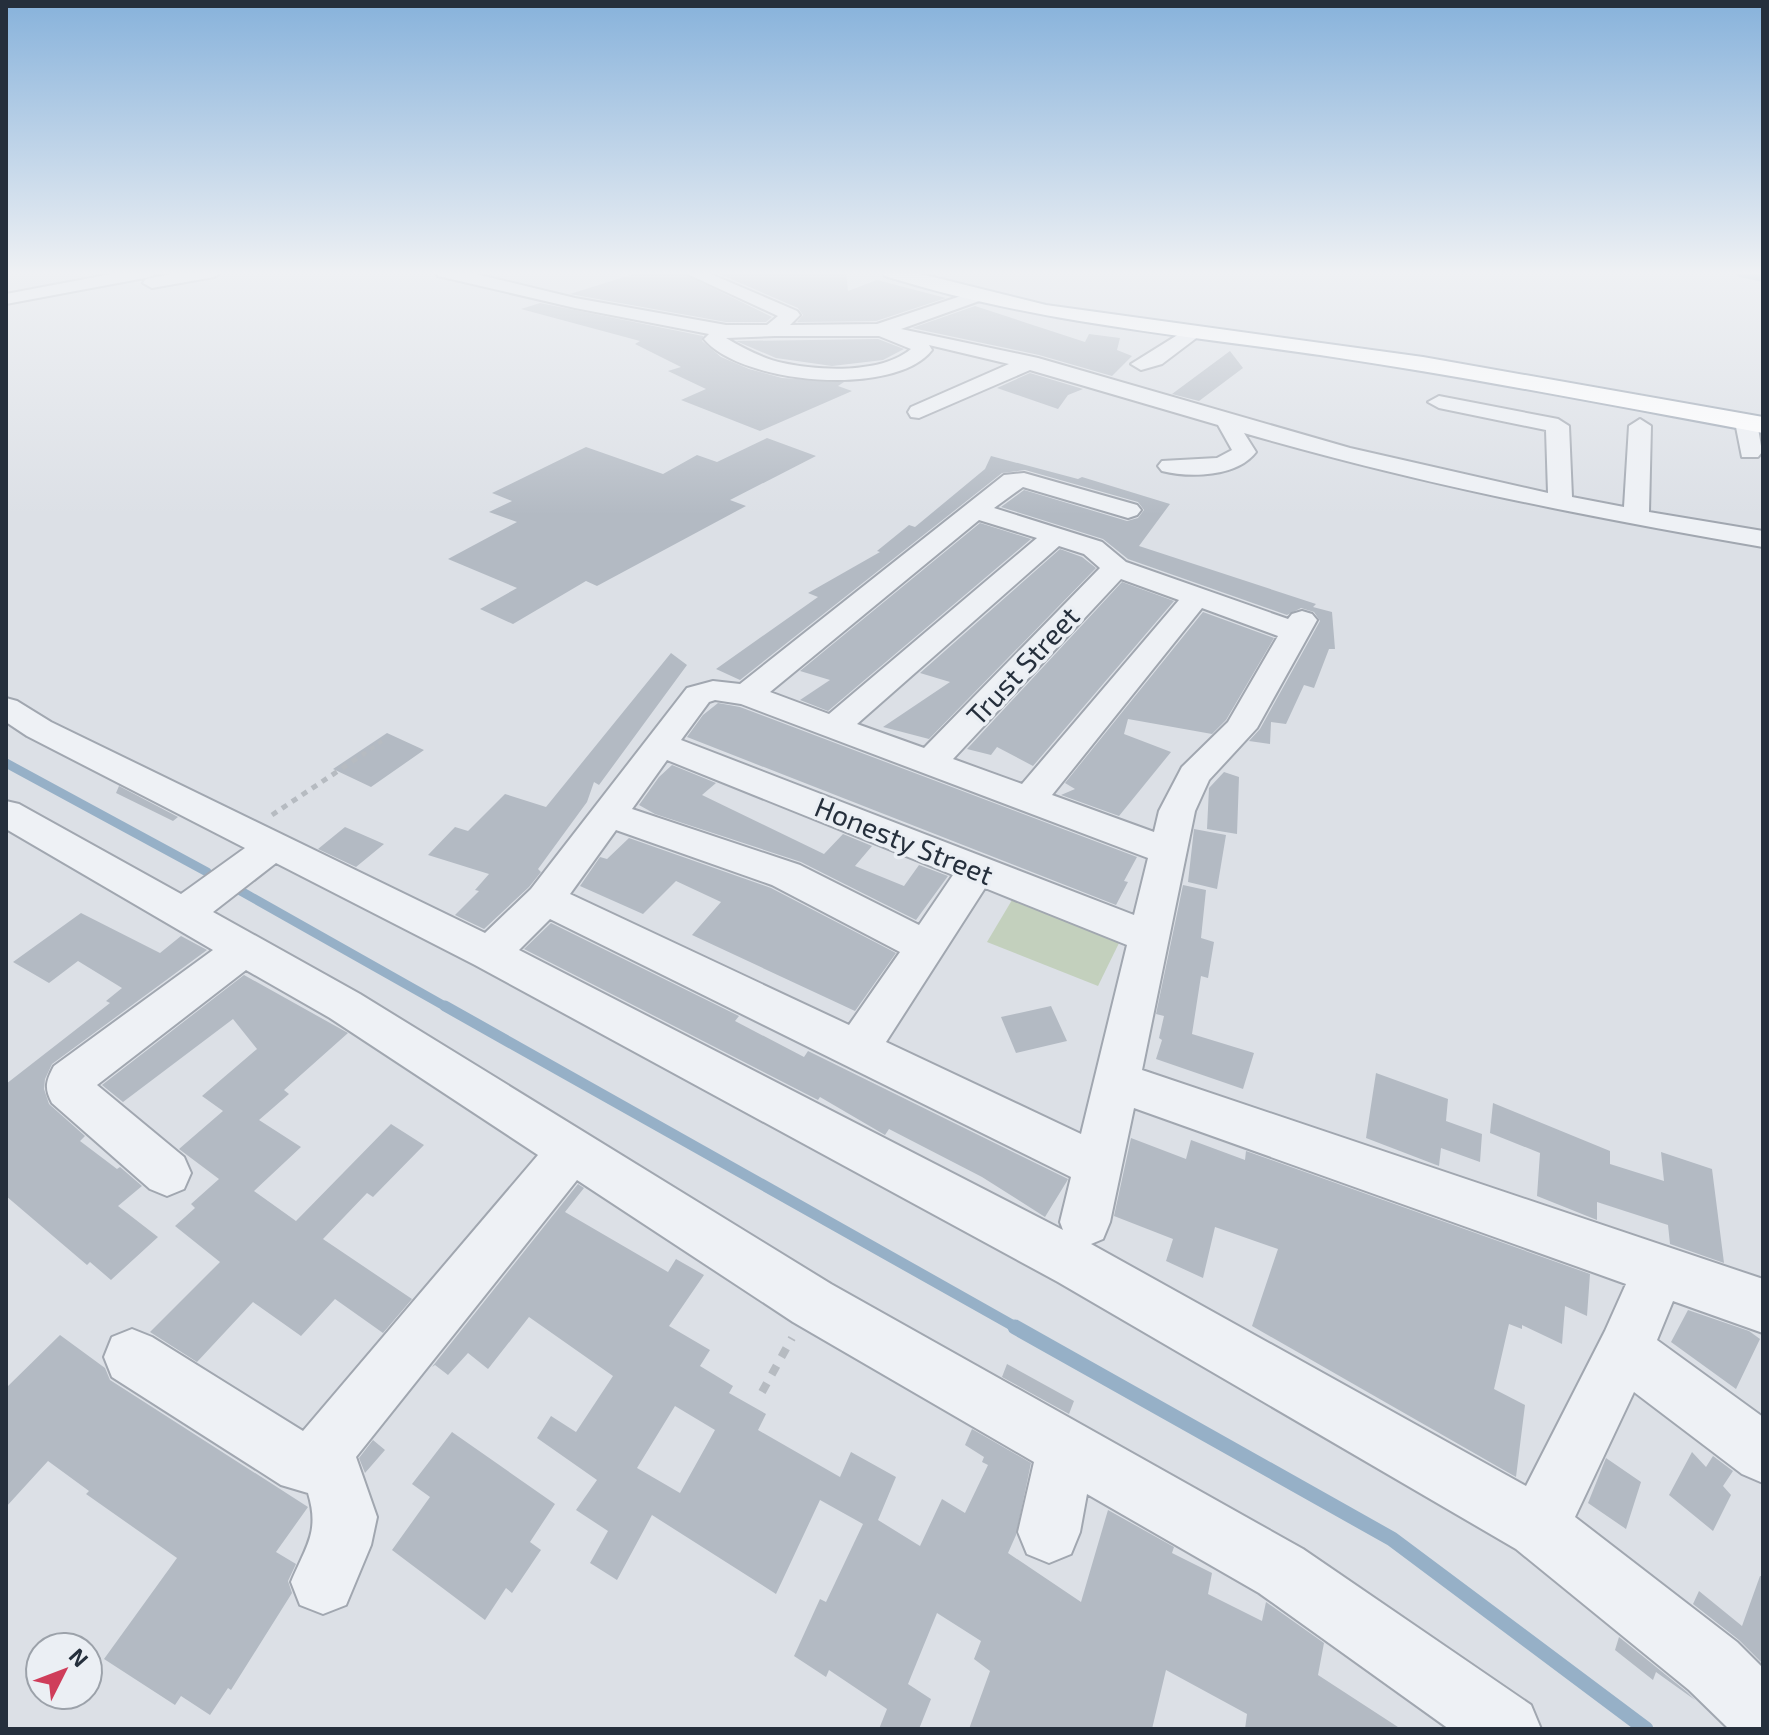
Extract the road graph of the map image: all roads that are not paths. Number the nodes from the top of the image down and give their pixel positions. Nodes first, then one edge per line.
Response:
1 (742, 353) edge
2 (920, 353) edge
3 (988, 353) edge
4 (1166, 353) edge
5 (1348, 353) edge
6 (1031, 362) junction
7 (1141, 364) dead end
8 (831, 372) junction
9 (808, 390) dead end
10 (1569, 390) junction
11 (1439, 402) dead end
12 (919, 412) dead end
13 (1226, 420) junction
14 (1755, 424) edge
15 (1558, 426) junction
16 (1640, 426) dead end
17 (1527, 445) dead end
18 (1557, 450) junction
19 (1750, 452) dead end
20 (1170, 466) dead end
21 (1558, 504) junction
22 (975, 510) junction
23 (1636, 518) junction
24 (1055, 536) junction
25 (1763, 539) edge
26 (1104, 558) junction
27 (1197, 596) junction
28 (747, 695) junction
29 (6, 708) edge
30 (834, 727) junction
31 (659, 744) junction
32 (930, 763) junction
33 (1027, 801) junction
34 (6, 813) edge
35 (608, 814) junction
36 (258, 840) junction
37 (1168, 851) junction
38 (977, 870) junction
39 (545, 899) junction
40 (184, 913) junction
41 (1149, 937) junction
42 (925, 946) junction
43 (244, 949) junction
44 (490, 954) junction
45 (857, 1049) junction
46 (1117, 1082) junction
47 (572, 1150) junction
48 (1096, 1165) junction
49 (167, 1173) dead end
50 (1085, 1222) dead end
51 (1659, 1269) junction
52 (1763, 1306) edge
53 (1625, 1351) junction
54 (132, 1357) dead end
55 (1067, 1447) junction
56 (325, 1452) junction
57 (1763, 1453) edge
58 (1538, 1527) junction
59 (1049, 1532) dead end
60 (323, 1582) dead end
61 (1763, 1715) edge
62 (1507, 1729) edge

1 - 8 street
2 - 8 street
3 - 6 street
4 - 7 street
5 - 10 main road
6 - 12 street
6 - 13 street
8 - 9 street
10 - 14 main road
10 - 15 street
11 - 15 street
13 - 20 street
13 - 21 street
14 - 19 street
15 - 18 street
16 - 23 street
17 - 18 street
18 - 21 street
21 - 23 street
22 - 24 street
22 - 26 street, Trust Street
22 - 28 street
23 - 25 street
24 - 26 street
24 - 30 street
26 - 27 street
26 - 32 street, Trust Street
27 - 33 street
27 - 37 street
28 - 30 street
28 - 31 street
29 - 36 street
30 - 32 street
31 - 35 street
31 - 38 street, Honesty Street
32 - 33 street
33 - 37 street
34 - 40 street
35 - 39 street
35 - 42 street
36 - 40 street
36 - 44 street
37 - 41 street
38 - 41 street, Honesty Street
38 - 42 street
39 - 44 street
39 - 45 street
40 - 43 street
41 - 46 street
42 - 45 street
43 - 47 street
43 - 49 street
44 - 58 street
45 - 48 street
46 - 48 street
46 - 51 street
47 - 55 street
47 - 56 street
48 - 50 street
51 - 52 street
51 - 53 street
53 - 57 street
53 - 58 street
54 - 56 street
55 - 59 street
55 - 62 street
56 - 60 street
58 - 61 street

